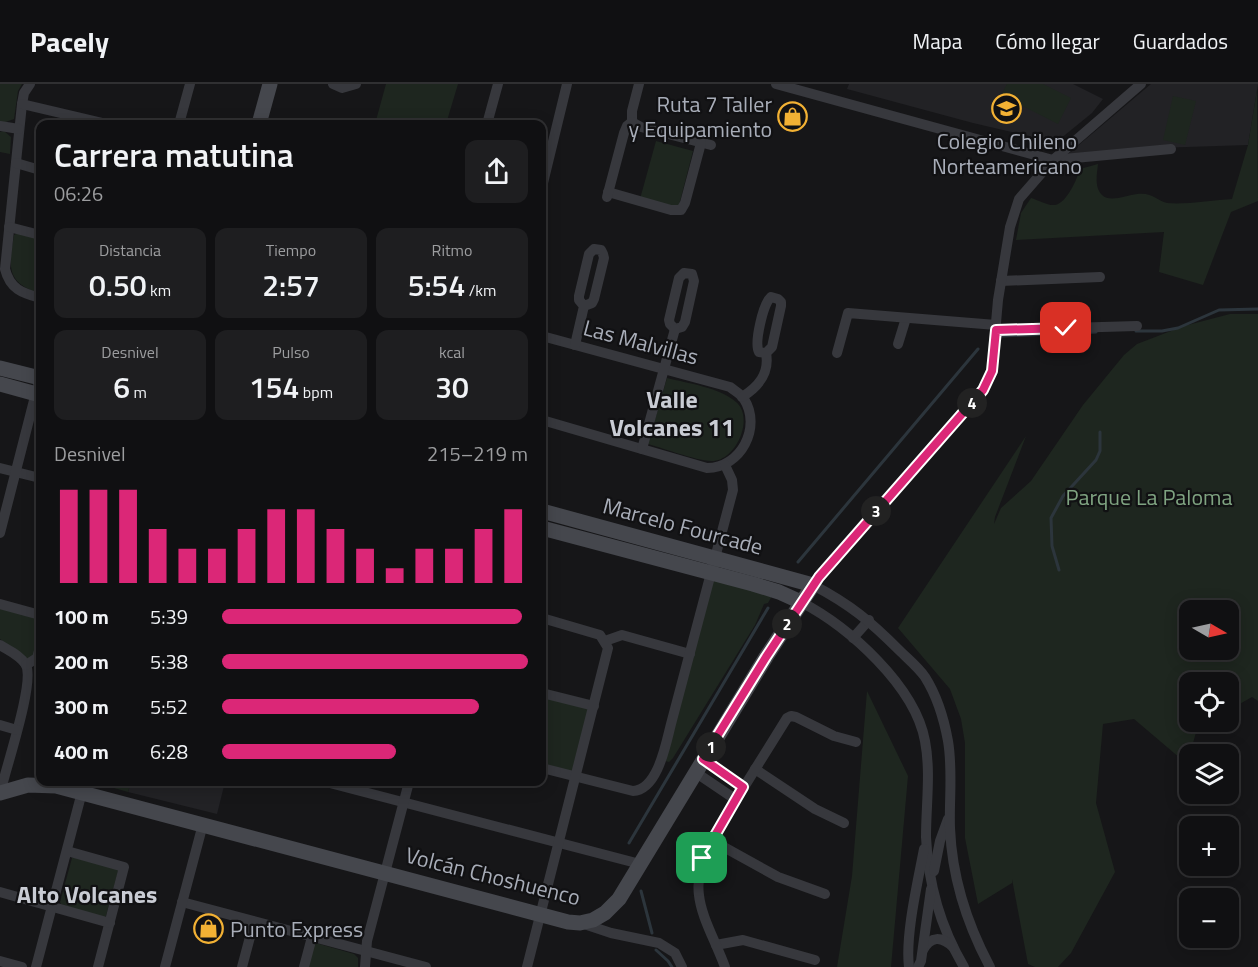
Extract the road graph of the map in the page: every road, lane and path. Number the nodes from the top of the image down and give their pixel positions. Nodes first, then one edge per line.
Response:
1 (30, 84) edge
2 (190, 84) edge
3 (270, 84) edge
4 (333, 84) edge
5 (356, 84) edge
6 (498, 84) edge
7 (567, 84) edge
8 (639, 84) edge
9 (776, 84) edge
10 (1142, 84) edge
11 (22, 104) junction
12 (90, 120) edge
13 (180, 120) edge
14 (260, 120) edge
15 (488, 120) edge
16 (632, 122) junction
17 (0, 126) edge
18 (19, 129) junction
19 (1172, 149) dead end
20 (1053, 160) junction
21 (15, 163) junction
22 (36, 169) edge
23 (546, 171) edge
24 (9, 227) junction
25 (36, 234) edge
26 (1100, 278) dead end
27 (1001, 281) junction
28 (36, 297) edge
29 (584, 306) junction
30 (906, 318) junction
31 (1137, 326) dead end
32 (996, 327) junction
33 (675, 329) junction
34 (546, 337) edge
35 (898, 344) dead end
36 (575, 345) junction
37 (837, 353) dead end
38 (766, 354) junction
39 (0, 368) edge
40 (664, 369) junction
41 (36, 377) edge
42 (0, 384) edge
43 (36, 393) edge
44 (742, 397) junction
45 (36, 401) edge
46 (546, 421) edge
47 (642, 449) junction
48 (725, 465) junction
49 (0, 468) edge
50 (16, 472) junction
51 (36, 477) edge
52 (546, 512) edge
53 (546, 529) edge
54 (0, 533) edge
55 (716, 558) junction
56 (711, 573) junction
57 (813, 585) junction
58 (801, 602) junction
59 (0, 603) edge
60 (36, 614) edge
61 (546, 619) edge
62 (869, 620) junction
63 (853, 638) junction
64 (605, 641) junction
65 (0, 645) edge
66 (690, 654) junction
67 (36, 659) edge
68 (26, 665) junction
69 (546, 694) edge
70 (594, 706) junction
71 (0, 725) edge
72 (17, 730) junction
73 (856, 742) dead end
74 (699, 765) junction
75 (546, 769) edge
76 (755, 769) junction
77 (575, 777) junction
78 (36, 785) edge
79 (342, 786) edge
80 (408, 786) edge
81 (84, 787) edge
82 (743, 787) junction
83 (0, 793) edge
84 (735, 799) junction
85 (403, 802) junction
86 (950, 814) junction
87 (844, 823) dead end
88 (203, 824) junction
89 (926, 836) junction
90 (711, 840) junction
91 (559, 842) junction
92 (67, 851) junction
93 (640, 864) junction
94 (385, 872) junction
95 (932, 881) junction
96 (0, 892) edge
97 (825, 894) dead end
98 (182, 902) junction
99 (52, 908) junction
100 (540, 915) junction
101 (254, 921) junction
102 (110, 923) junction
103 (580, 923) junction
104 (312, 937) junction
105 (716, 945) junction
106 (953, 947) junction
107 (922, 950) junction
108 (366, 951) junction
109 (815, 960) dead end
110 (0, 961) edge
111 (22, 967) edge
112 (36, 967) edge
113 (98, 967) edge
114 (165, 967) edge
115 (242, 967) edge
116 (304, 967) edge
117 (365, 967) edge
118 (426, 967) edge
119 (527, 967) edge
120 (682, 967) edge
121 (725, 967) edge
122 (909, 967) edge
123 (918, 967) edge
124 (964, 967) edge
125 (990, 967) edge

1 - 11 street
2 - 13 street
3 - 14 street
4 - 5 street
6 - 15 street
7 - 23 street
8 - 16 street
9 - 20 street
10 - 20 street, Volcán Choshuenco
11 - 12 street
11 - 18 street
16 - 16 street
17 - 18 street
18 - 21 street
19 - 20 street
20 - 27 street, Volcán Choshuenco
21 - 22 street
21 - 24 street
24 - 25 street
24 - 28 street
26 - 27 street
27 - 32 street, Volcán Choshuenco
29 - 29 street
29 - 36 street
30 - 32 street
30 - 35 street
30 - 37 street
31 - 32 street
32 - 57 street, Volcán Choshuenco
33 - 33 street
33 - 40 street
34 - 36 street, Las Malvillas
36 - 40 street, Las Malvillas
38 - 38 street
38 - 44 street
39 - 41 street
40 - 44 street, Las Malvillas
40 - 47 street
42 - 43 street
44 - 48 street
45 - 50 street
46 - 47 street
47 - 48 street
48 - 55 street
49 - 50 street
50 - 51 street
50 - 54 street
52 - 55 street, Marcelo Fourcade
53 - 56 street, Marcelo Fourcade
55 - 56 street
55 - 57 street, Marcelo Fourcade
56 - 58 street, Marcelo Fourcade
56 - 66 street
57 - 58 street, Volcán Choshuenco
57 - 62 street
58 - 63 street
58 - 74 street, Volcán Choshuenco
59 - 60 street
61 - 64 street
62 - 63 street
62 - 86 street
63 - 89 street
64 - 66 street
64 - 70 street
65 - 68 street
66 - 77 street
67 - 68 street
68 - 72 street
69 - 70 street
70 - 77 street
71 - 72 street
72 - 83 street
73 - 76 street
74 - 82 street
74 - 84 street
74 - 93 street, Volcán Choshuenco
75 - 77 street
76 - 82 street
76 - 87 street
77 - 91 street
78 - 83 street, Volcán Choshuenco
79 - 85 street
80 - 85 street
81 - 88 street, Volcán Choshuenco
81 - 92 street
82 - 84 street
84 - 90 street
85 - 91 street
85 - 94 street
86 - 95 street
86 - 125 street
88 - 94 street, Volcán Choshuenco
88 - 98 street
89 - 95 street
89 - 122 street
90 - 97 street
90 - 105 street
91 - 93 street
91 - 100 street
92 - 99 street
92 - 102 street
93 - 103 street, Volcán Choshuenco
94 - 100 street, Volcán Choshuenco
94 - 108 street
95 - 106 street
95 - 107 street
96 - 99 street
98 - 101 street
98 - 114 street
99 - 102 street
99 - 112 street
100 - 103 street, Volcán Choshuenco
100 - 119 street
101 - 104 street
101 - 115 street
102 - 113 street
103 - 120 street
104 - 108 street
104 - 116 street
105 - 109 street
105 - 121 street
106 - 107 street
106 - 124 street
107 - 123 street
108 - 117 street
108 - 118 street
110 - 111 street

